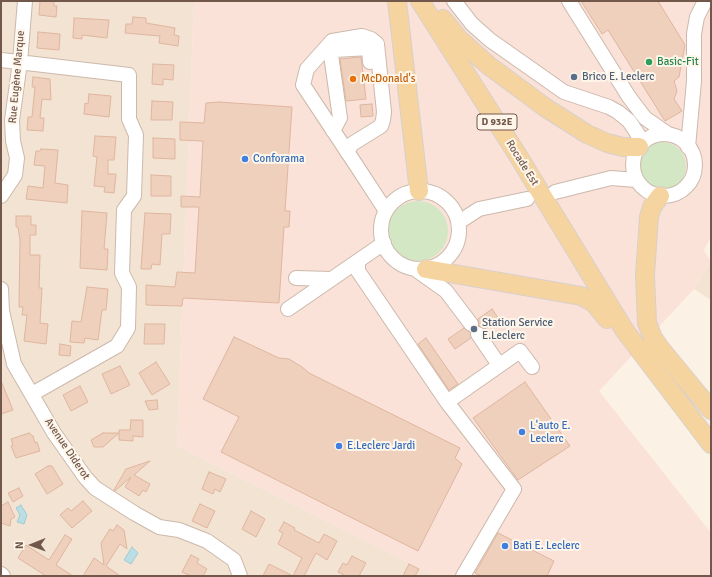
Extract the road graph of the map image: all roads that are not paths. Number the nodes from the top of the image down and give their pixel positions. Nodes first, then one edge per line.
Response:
1 (25, 1) edge
2 (397, 1) edge
3 (420, 1) edge
4 (432, 1) edge
5 (454, 1) edge
6 (569, 1) edge
7 (705, 1) edge
8 (1, 60) edge
9 (20, 62) junction
10 (382, 93) junction
11 (333, 131) junction
12 (668, 134) junction
13 (641, 144) junction
14 (688, 147) junction
15 (347, 152) junction
16 (632, 164) junction
17 (611, 178) junction
18 (636, 180) junction
19 (419, 191) junction
20 (555, 192) dead end
21 (1, 196) edge
22 (660, 196) junction
23 (527, 198) dead end
24 (452, 206) junction
25 (480, 209) junction
26 (386, 211) junction
27 (459, 222) junction
28 (384, 244) junction
29 (572, 244) junction
30 (358, 261) junction
31 (420, 269) junction
32 (296, 278) dead end
33 (331, 279) junction
34 (1, 290) edge
35 (1, 305) edge
36 (288, 309) dead end
37 (499, 365) junction
38 (532, 367) dead end
39 (32, 394) junction
40 (447, 402) junction
41 (711, 410) edge
42 (711, 417) edge
43 (711, 445) edge
44 (240, 576) edge
45 (463, 576) edge

1 - 9 street, Rue Eugène Marque
2 - 19 main road
3 - 29 main road, Rocade Est / D 932E
4 - 13 main road
5 - 13 street
6 - 12 street
7 - 14 street
8 - 9 street
9 - 21 street, Rue Eugène Marque
9 - 39 street
10 - 11 street
10 - 11 street
10 - 15 street
11 - 15 street
12 - 13 street
12 - 14 street
13 - 16 street
14 - 22 street
15 - 26 street
16 - 17 street
16 - 18 street
17 - 18 street
17 - 20 street
18 - 22 street
19 - 24 street
19 - 26 street
22 - 41 main road
23 - 25 street
24 - 25 street
24 - 27 street
25 - 27 street
26 - 28 street
27 - 31 street
28 - 30 street
28 - 31 street
29 - 42 main road, Rocade Est / D 932E
29 - 43 main road, Rocade Est / D 932E
30 - 33 street
30 - 40 street
31 - 37 street
31 - 43 main road
32 - 33 street
33 - 36 street
34 - 35 street, Avenue Diderot
35 - 39 street, Avenue Diderot
37 - 38 street
37 - 40 street
39 - 44 street, Avenue Diderot
40 - 45 street

